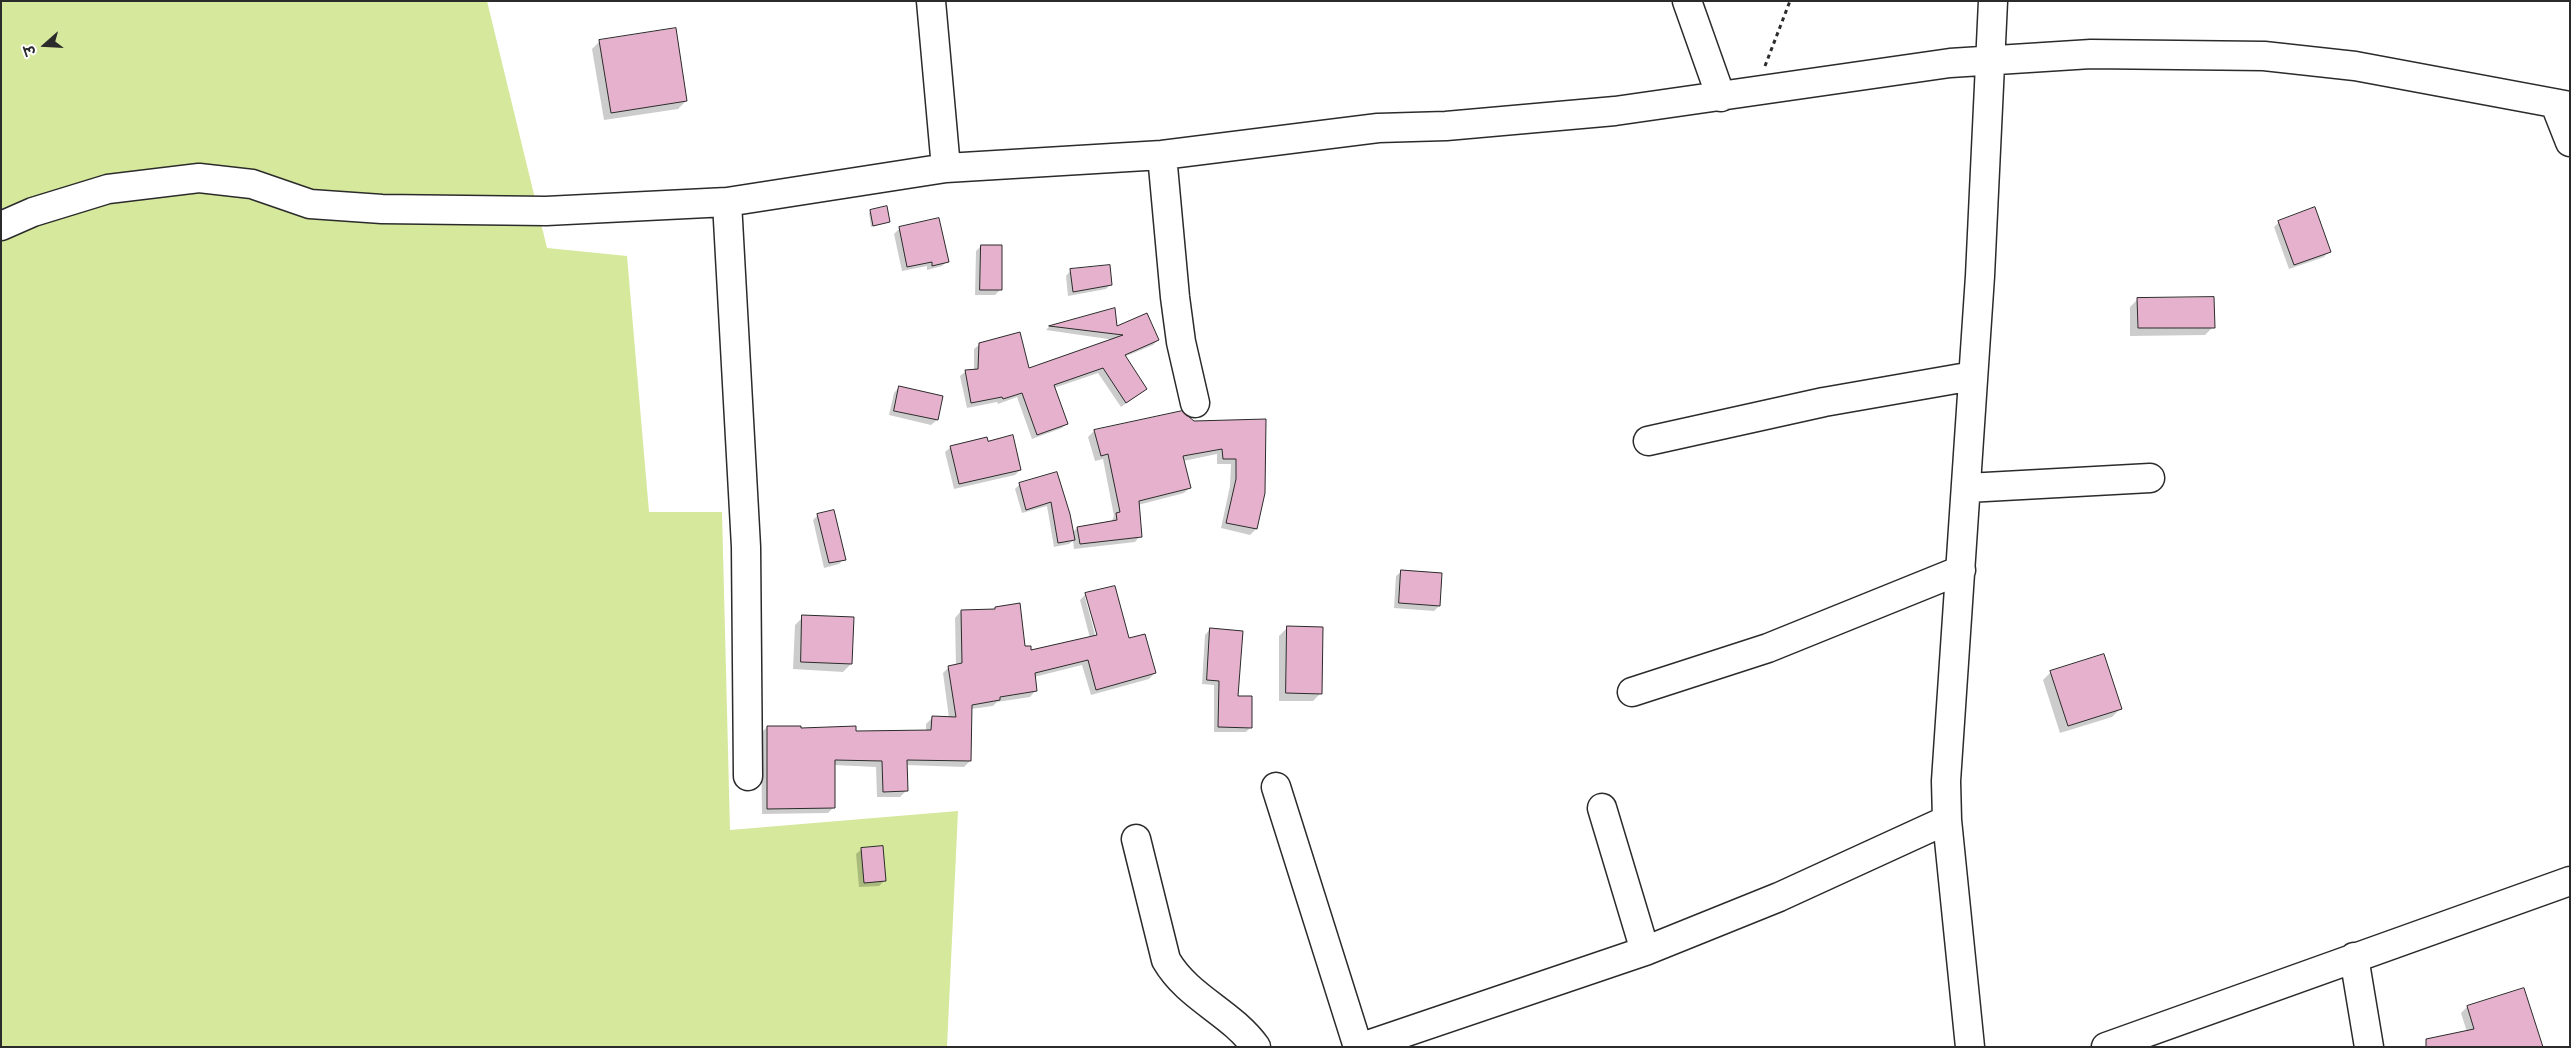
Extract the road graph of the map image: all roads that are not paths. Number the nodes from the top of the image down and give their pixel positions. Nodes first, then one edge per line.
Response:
1 (931, 1) edge
2 (1688, 1) edge
3 (1993, 1) edge
4 (1988, 60) junction
5 (1721, 97) junction
6 (2562, 105) edge
7 (2570, 142) edge
8 (1162, 154) junction
9 (946, 168) junction
10 (727, 202) junction
11 (1, 226) edge
12 (1972, 376) junction
13 (1195, 403) dead end
14 (1648, 441) dead end
15 (2150, 478) dead end
16 (1966, 488) junction
17 (1961, 570) junction
18 (1632, 692) dead end
19 (748, 776) dead end
20 (1276, 787) dead end
21 (1602, 808) dead end
22 (1947, 820) junction
23 (1136, 839) dead end
24 (2570, 881) edge
25 (1645, 951) junction
26 (2354, 957) junction
27 (1370, 1045) edge
28 (1256, 1047) edge
29 (1970, 1047) edge
30 (2106, 1047) edge
31 (2368, 1047) edge

1 - 9 street
2 - 5 street
3 - 4 street
4 - 5 street
4 - 6 street
4 - 12 street
5 - 8 street
6 - 7 street
8 - 9 street
8 - 13 street
9 - 10 street
10 - 11 street
10 - 19 street
12 - 14 street
12 - 16 street
15 - 16 street
16 - 17 street
17 - 18 street
17 - 22 street
20 - 27 street
21 - 25 street
22 - 25 street
22 - 29 street
23 - 28 street
24 - 26 street
25 - 27 street
26 - 30 street
26 - 31 street

